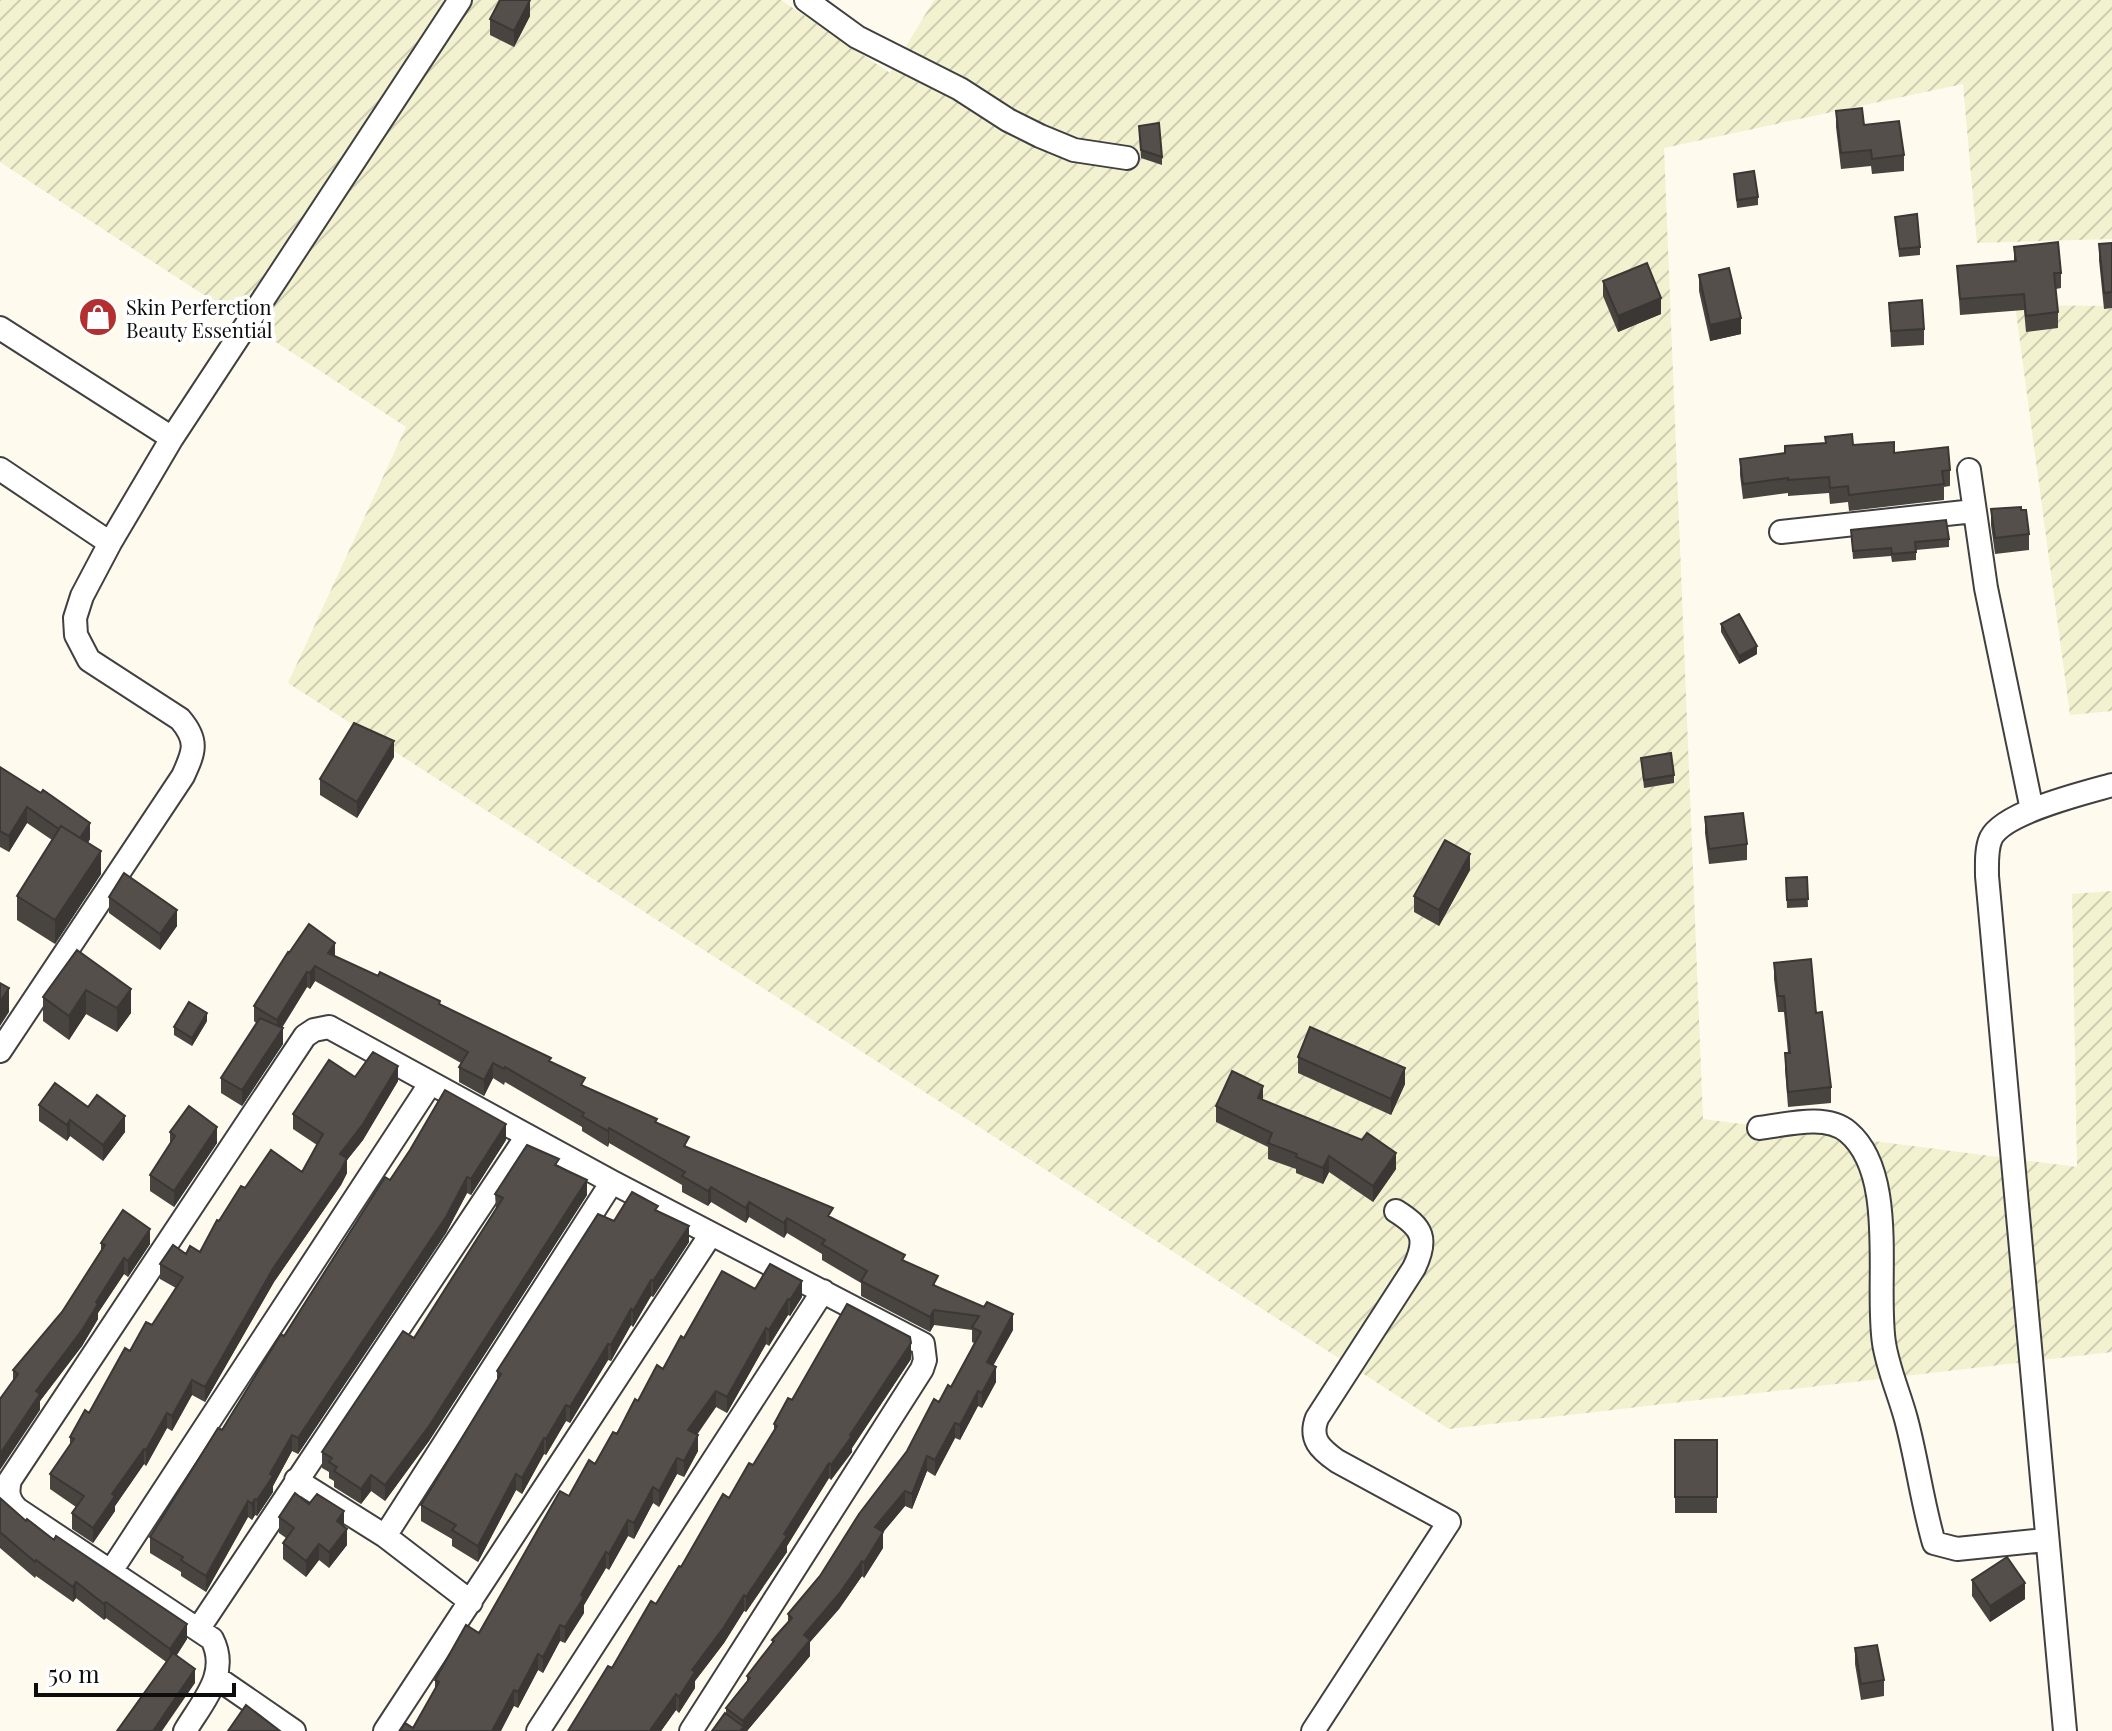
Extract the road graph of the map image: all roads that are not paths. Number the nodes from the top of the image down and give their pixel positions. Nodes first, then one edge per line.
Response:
1 (460, 0) edge
2 (806, 0) edge
3 (1127, 158) dead end
4 (0, 328) edge
5 (172, 438) junction
6 (0, 469) edge
7 (1969, 470) dead end
8 (1974, 511) junction
9 (1781, 532) dead end
10 (110, 543) junction
11 (2112, 785) edge
12 (2032, 810) junction
13 (0, 1051) edge
14 (430, 1084) junction
15 (1759, 1128) dead end
16 (527, 1136) junction
17 (612, 1182) junction
18 (1396, 1211) dead end
19 (711, 1234) junction
20 (823, 1291) junction
21 (296, 1480) junction
22 (385, 1536) junction
23 (2045, 1540) junction
24 (111, 1571) junction
25 (471, 1602) junction
26 (199, 1628) junction
27 (217, 1678) junction
28 (185, 1731) edge
29 (294, 1731) edge
30 (385, 1731) edge
31 (538, 1731) edge
32 (691, 1731) edge
33 (1313, 1731) edge
34 (2065, 1731) edge

1 - 5 street
2 - 3 street
4 - 5 street
5 - 10 street
6 - 10 street
7 - 8 street
8 - 9 street
8 - 12 street
10 - 13 street
11 - 12 street
12 - 23 street
14 - 16 street
14 - 24 street
14 - 24 street
15 - 23 street
16 - 17 street
16 - 21 street
17 - 19 street
17 - 22 street
18 - 33 street
19 - 20 street
19 - 25 street
20 - 31 street
20 - 32 street
21 - 22 street
21 - 26 street
22 - 25 street
23 - 34 street
24 - 26 street
25 - 30 street
26 - 27 street
27 - 28 street
27 - 29 street

